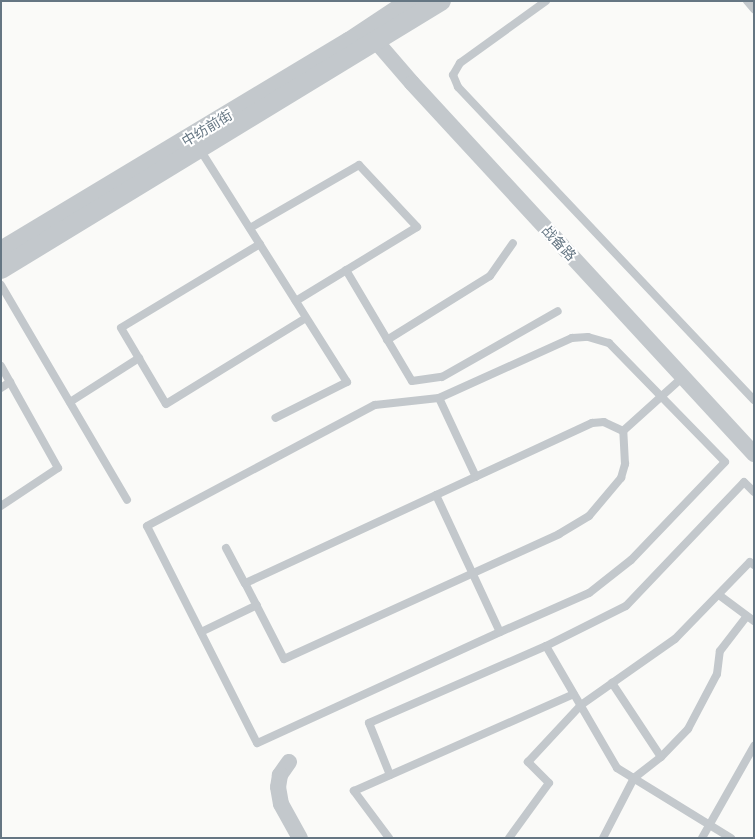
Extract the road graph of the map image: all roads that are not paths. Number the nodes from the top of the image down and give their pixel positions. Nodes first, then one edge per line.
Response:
1 (411, 1) edge
2 (441, 1) edge
3 (546, 1) edge
4 (747, 1) edge
5 (754, 9) edge
6 (371, 36) junction
7 (196, 143) junction
8 (250, 228) junction
9 (513, 243) dead end
10 (260, 244) junction
11 (1, 251) edge
12 (1, 269) edge
13 (346, 270) junction
14 (1, 285) edge
15 (296, 301) junction
16 (558, 311) dead end
17 (306, 318) junction
18 (388, 340) junction
19 (139, 358) junction
20 (1, 366) edge
21 (683, 377) junction
22 (10, 382) junction
23 (1, 388) edge
24 (663, 395) junction
25 (439, 398) junction
26 (754, 400) edge
27 (70, 402) junction
28 (275, 418) dead end
29 (623, 431) junction
30 (754, 454) edge
31 (476, 477) junction
32 (754, 492) edge
33 (436, 496) junction
34 (127, 500) dead end
35 (1, 506) edge
36 (226, 548) dead end
37 (754, 565) edge
38 (473, 573) junction
39 (245, 583) junction
40 (719, 595) junction
41 (257, 605) junction
42 (746, 616) junction
43 (754, 621) edge
44 (201, 632) junction
45 (500, 632) junction
46 (546, 646) junction
47 (612, 683) junction
48 (574, 694) junction
49 (581, 705) junction
50 (754, 746) edge
51 (661, 757) junction
52 (289, 762) dead end
53 (390, 775) junction
54 (634, 778) junction
55 (709, 825) junction
56 (300, 838) edge
57 (389, 838) edge
58 (509, 838) edge
59 (603, 838) edge
60 (702, 838) edge
61 (731, 838) edge

1 - 6 street, 中纺前街
2 - 6 street
3 - 26 lane
4 - 5 lane
6 - 7 street, 中纺前街
6 - 21 street, 战备路
7 - 8 lane
7 - 11 street, 中纺前街
7 - 12 street
8 - 10 lane
8 - 13 lane
9 - 18 lane
10 - 15 lane
10 - 19 lane
13 - 15 lane
13 - 18 lane
14 - 27 lane
15 - 17 lane
16 - 18 lane
17 - 19 lane
17 - 28 lane
19 - 27 lane
20 - 22 lane
21 - 24 lane
21 - 30 street, 战备路
22 - 23 lane
22 - 35 lane
24 - 25 lane
24 - 29 lane
24 - 45 lane
25 - 31 lane
25 - 44 lane
27 - 34 lane
29 - 31 lane
29 - 38 lane
31 - 33 lane
32 - 46 lane
33 - 38 lane
33 - 39 lane
36 - 39 lane
37 - 40 lane
38 - 41 lane
38 - 45 lane
39 - 41 lane
40 - 42 lane
40 - 47 lane
41 - 44 lane
42 - 43 lane
42 - 51 lane
44 - 45 lane
46 - 48 lane
46 - 53 lane
47 - 49 lane
47 - 51 lane
48 - 49 lane
48 - 53 lane
49 - 54 lane
49 - 58 lane
50 - 55 lane
51 - 54 lane
52 - 56 street
53 - 57 lane
54 - 55 lane
54 - 59 lane
55 - 60 lane
55 - 61 lane

